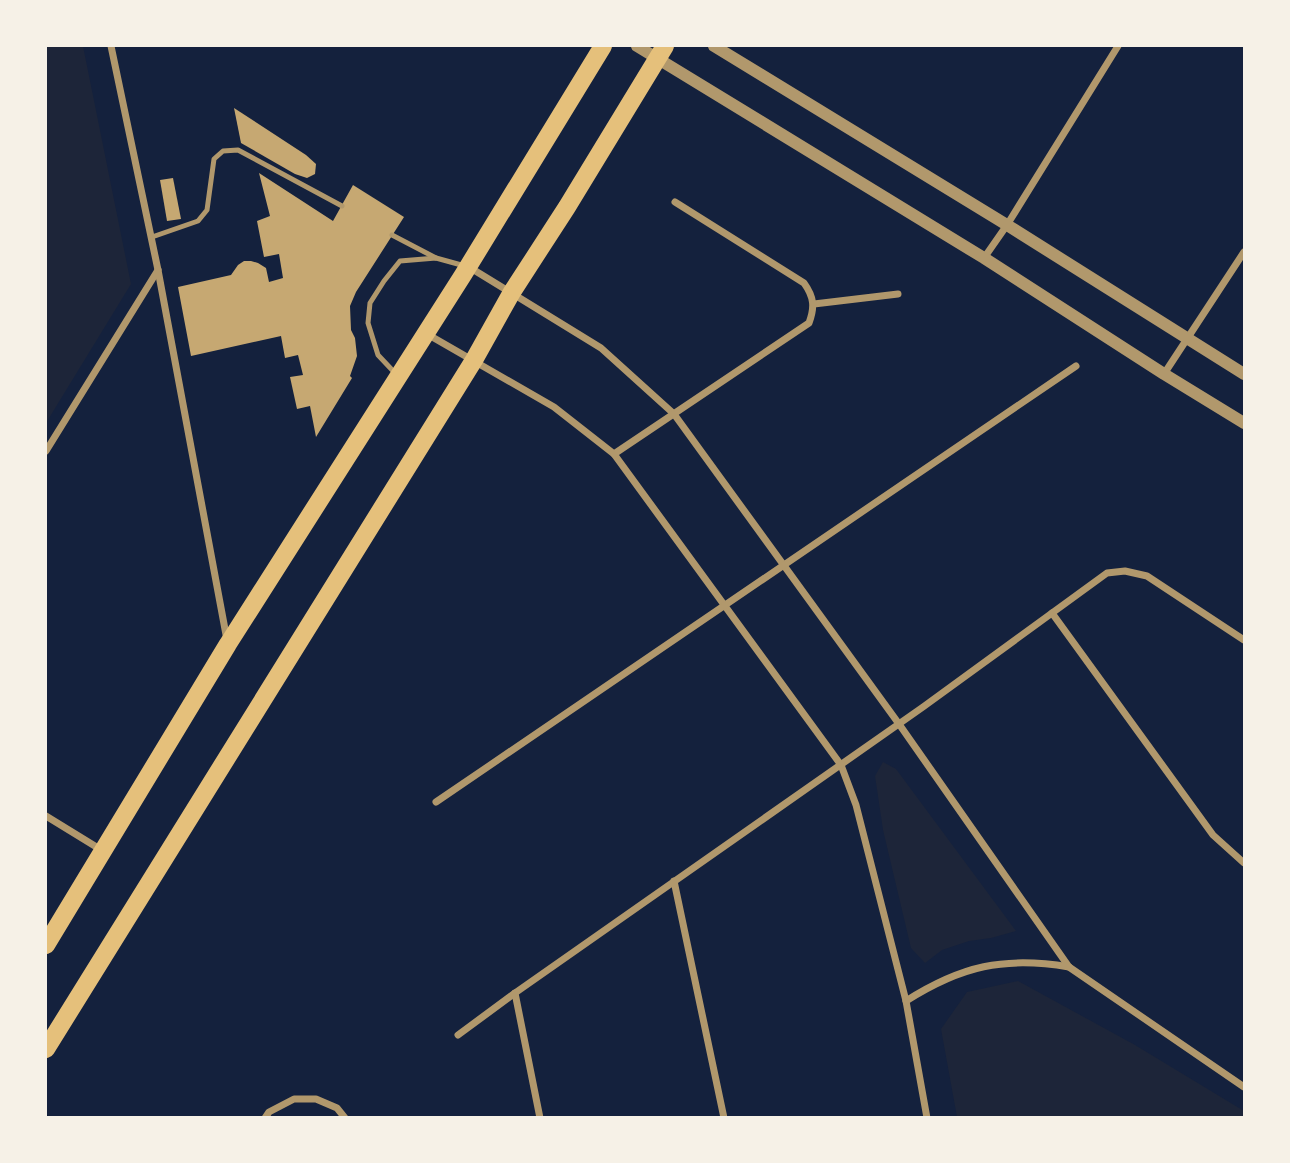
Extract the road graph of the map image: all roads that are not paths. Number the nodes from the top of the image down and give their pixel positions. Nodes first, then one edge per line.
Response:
1 (111, 46) edge
2 (603, 46) edge
3 (638, 46) edge
4 (714, 46) edge
5 (1118, 46) edge
6 (661, 52) edge
7 (675, 202) dead end
8 (342, 206) dead end
9 (1007, 225) junction
10 (392, 235) dead end
11 (152, 237) junction
12 (1244, 252) edge
13 (436, 258) junction
14 (984, 258) junction
15 (468, 267) junction
16 (158, 270) junction
17 (512, 292) junction
18 (898, 294) dead end
19 (814, 303) junction
20 (426, 333) junction
21 (1187, 339) junction
22 (474, 360) junction
23 (1076, 366) dead end
24 (1164, 374) junction
25 (1244, 374) edge
26 (398, 377) junction
27 (674, 414) junction
28 (1244, 423) edge
29 (46, 451) edge
30 (614, 454) junction
31 (783, 566) junction
32 (725, 606) junction
33 (1052, 613) junction
34 (1244, 639) edge
35 (228, 644) junction
36 (899, 724) junction
37 (841, 765) junction
38 (436, 802) dead end
39 (46, 817) edge
40 (103, 852) junction
41 (1244, 863) edge
42 (674, 881) junction
43 (46, 945) edge
44 (1069, 967) junction
45 (515, 993) junction
46 (905, 1001) junction
47 (458, 1035) dead end
48 (46, 1049) edge
49 (1244, 1087) edge
50 (265, 1118) edge
51 (345, 1118) edge
52 (540, 1118) edge
53 (724, 1118) edge
54 (927, 1118) edge

1 - 11 street
2 - 15 main road
3 - 6 street
4 - 9 street
5 - 9 street
6 - 14 street
6 - 17 main road
7 - 19 street
8 - 11 lane
9 - 14 street
9 - 21 street
10 - 13 lane
11 - 16 street
12 - 21 street
13 - 15 lane
13 - 26 lane
14 - 24 street
15 - 17 street
15 - 20 main road
16 - 29 street
16 - 35 street
17 - 22 main road
17 - 27 street
18 - 19 street
19 - 27 street
20 - 22 street
20 - 26 main road
21 - 24 street
21 - 25 street
22 - 30 street
22 - 48 main road
23 - 31 street
24 - 28 street
26 - 35 main road
27 - 30 street
27 - 31 street
30 - 32 street
31 - 32 street
31 - 36 street
32 - 37 street
32 - 38 street
33 - 34 street
33 - 36 street
33 - 41 street
35 - 40 main road
36 - 37 street
36 - 44 street
37 - 42 street
37 - 46 street
39 - 40 street
40 - 43 main road
42 - 45 street
42 - 53 street
44 - 46 street
44 - 49 street
45 - 47 street
45 - 52 street
46 - 54 street
50 - 51 street

